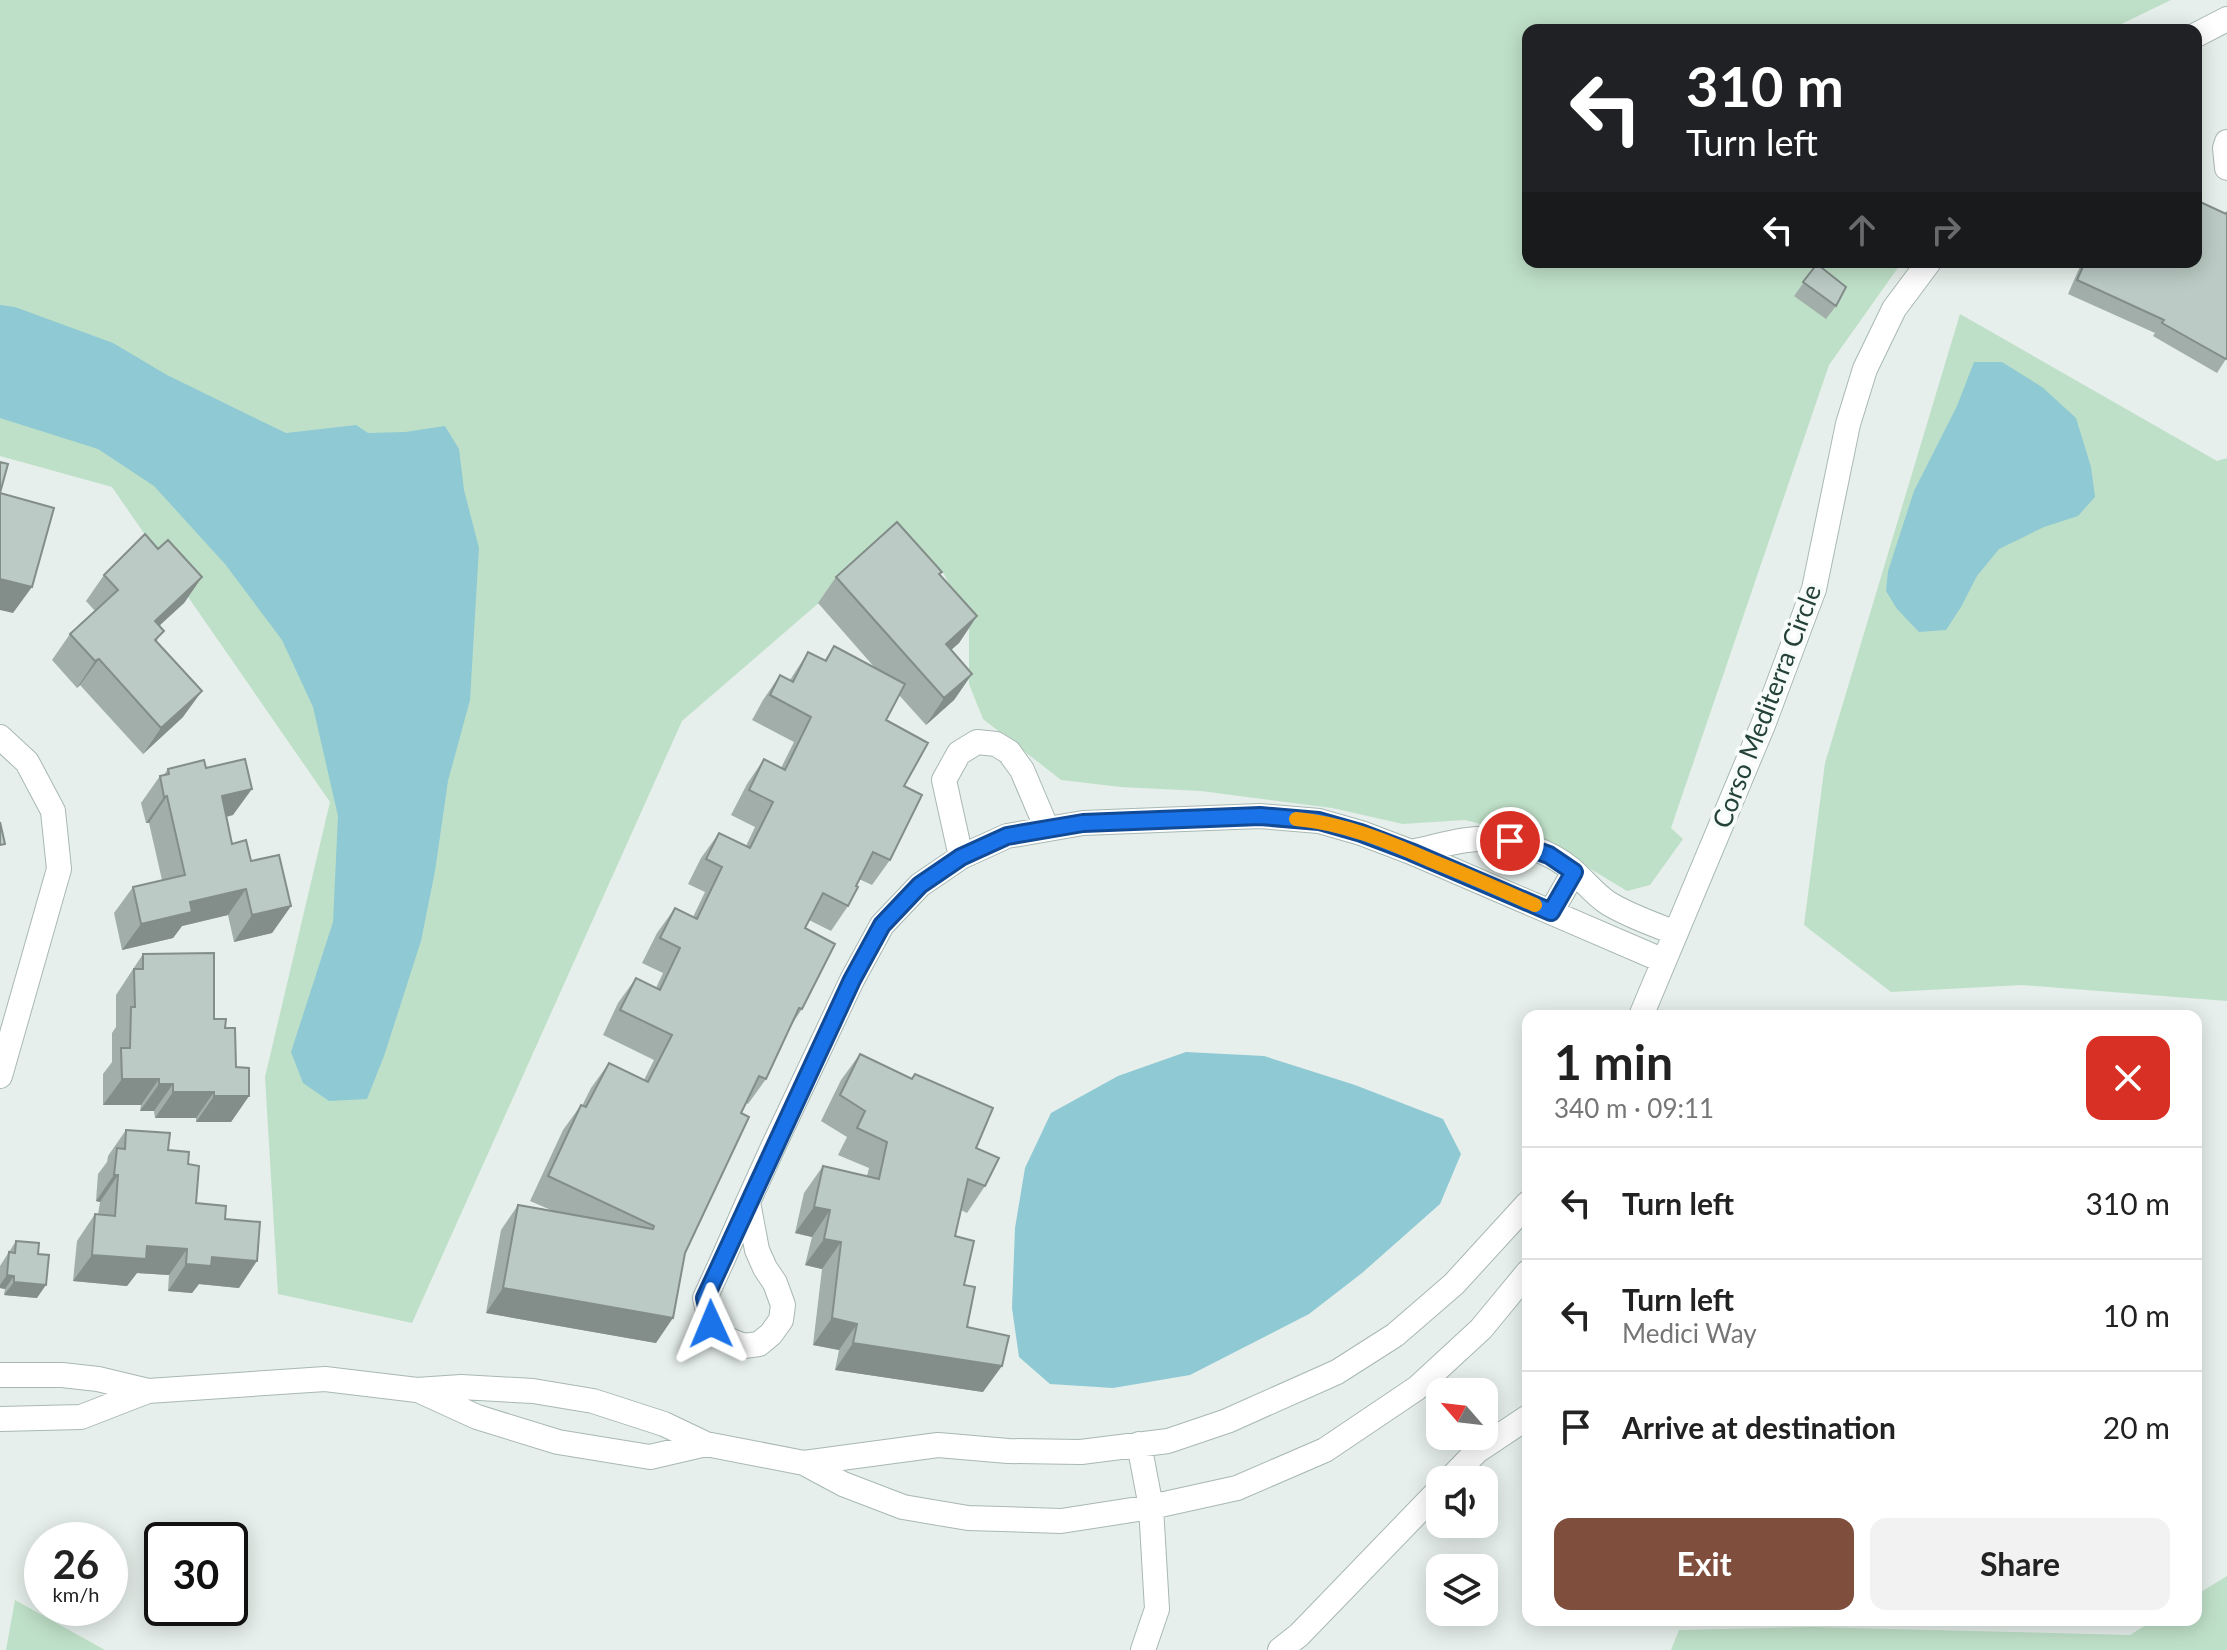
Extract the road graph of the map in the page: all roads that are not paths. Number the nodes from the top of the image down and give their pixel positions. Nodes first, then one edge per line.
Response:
1 (2227, 19) edge
2 (2202, 32) edge
3 (2227, 142) edge
4 (2227, 168) edge
5 (1925, 268) edge
6 (0, 737) edge
7 (1047, 829) junction
8 (1490, 839) junction
9 (1411, 852) junction
10 (961, 857) junction
11 (1574, 872) junction
12 (1474, 878) junction
13 (1551, 912) junction
14 (1676, 933) junction
15 (1664, 961) junction
16 (1644, 1010) edge
17 (0, 1076) edge
18 (748, 1202) junction
19 (1522, 1210) edge
20 (1522, 1279) edge
21 (0, 1375) edge
22 (417, 1390) junction
23 (148, 1391) junction
24 (0, 1419) edge
25 (1522, 1421) edge
26 (706, 1444) junction
27 (1139, 1444) junction
28 (804, 1463) junction
29 (1463, 1466) edge
30 (1426, 1503) edge
31 (1151, 1507) junction
32 (1143, 1650) edge
33 (1280, 1650) edge

1 - 2 street
3 - 4 street
5 - 14 street, Corso Mediterra Circle
6 - 17 street
7 - 9 street
7 - 10 street
7 - 10 street
8 - 9 street
8 - 11 street
8 - 12 street
9 - 12 street
10 - 18 street
11 - 13 street
11 - 14 street
12 - 13 street
13 - 15 street
14 - 15 street, Corso Mediterra Circle
15 - 16 street, Corso Mediterra Circle
18 - 18 street
19 - 27 street
20 - 31 street
21 - 23 street
22 - 23 street
22 - 26 street
22 - 26 street
23 - 24 street
25 - 29 street
26 - 28 street
27 - 28 street
27 - 31 street
28 - 31 street
30 - 33 street
31 - 32 street

